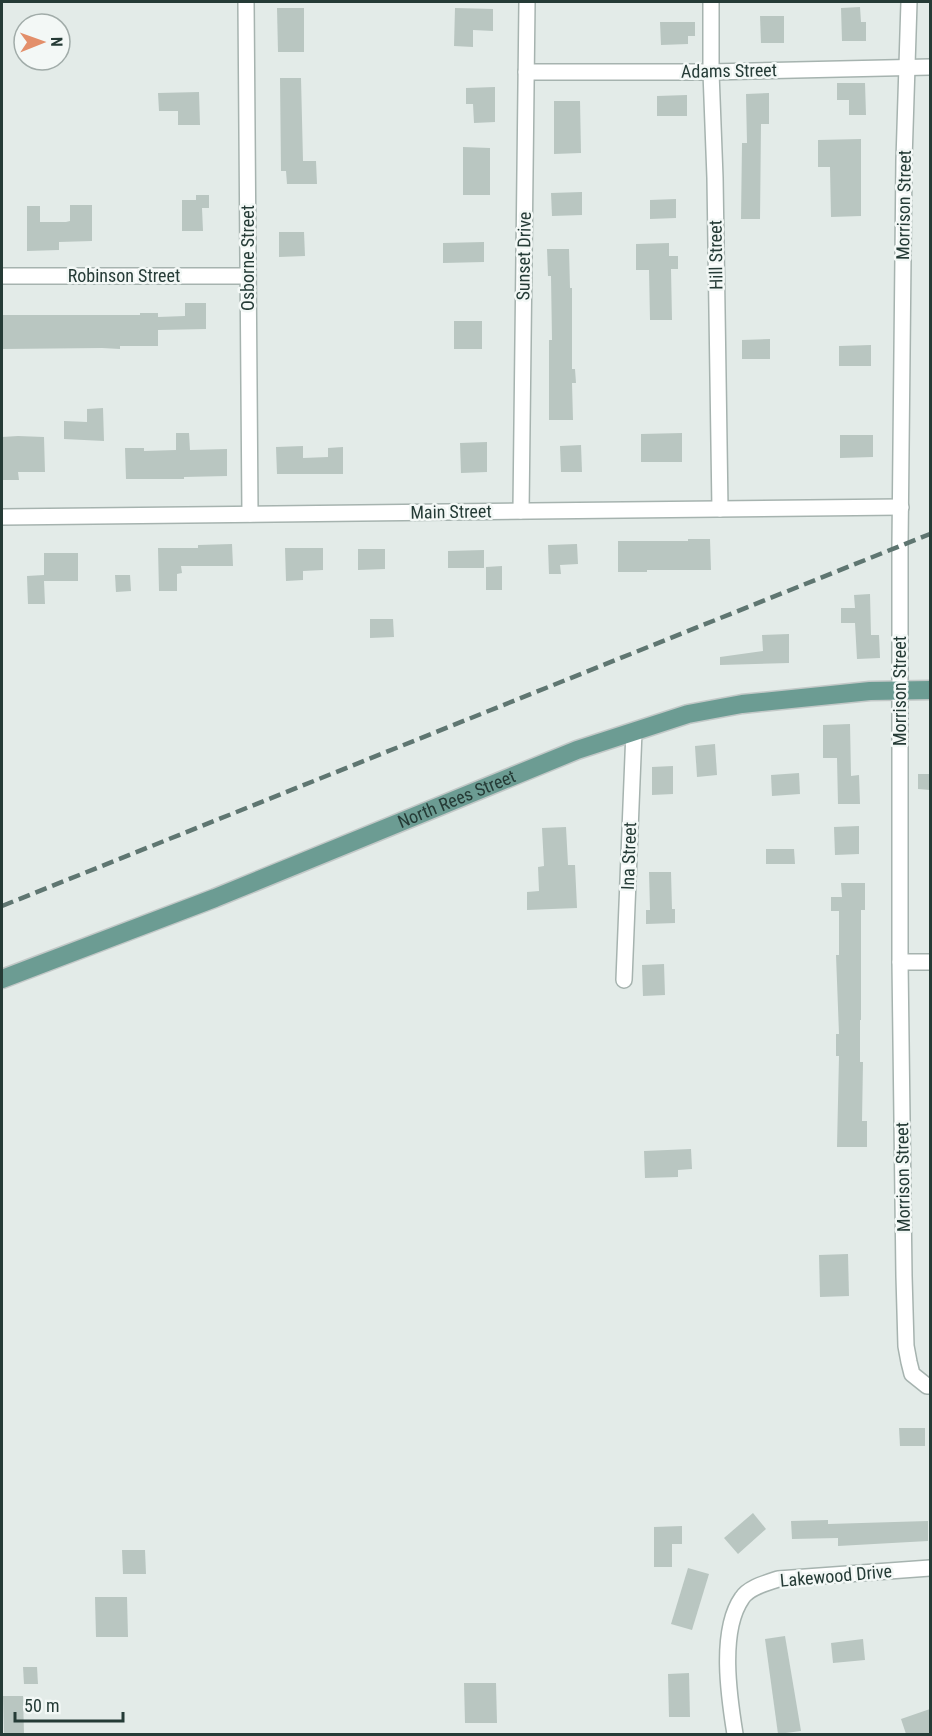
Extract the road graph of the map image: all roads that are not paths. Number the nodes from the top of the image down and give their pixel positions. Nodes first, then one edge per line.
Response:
1 (246, 2) edge
2 (527, 2) edge
3 (711, 2) edge
4 (909, 2) edge
5 (930, 67) edge
6 (907, 68) junction
7 (526, 72) junction
8 (711, 72) junction
9 (2, 276) edge
10 (248, 276) junction
11 (901, 507) junction
12 (720, 509) junction
13 (521, 511) junction
14 (250, 514) junction
15 (2, 517) edge
16 (930, 690) edge
17 (900, 691) junction
18 (634, 731) junction
19 (900, 962) junction
20 (930, 962) edge
21 (2, 979) edge
22 (624, 980) dead end
23 (924, 1382) edge
24 (930, 1568) edge
25 (735, 1734) edge

1 - 10 street, Osborne Street
2 - 7 street, Sunset Drive
3 - 8 street, Hill Street
4 - 6 street, Morrison Street
5 - 6 street, Adams Street
6 - 8 street, Adams Street
6 - 11 street, Morrison Street
7 - 8 street, Adams Street
7 - 13 street, Sunset Drive
8 - 12 street, Hill Street
9 - 10 street, Robinson Street
10 - 14 street, Osborne Street
11 - 12 street, Main Street
11 - 17 street, Morrison Street
12 - 13 street, Main Street
13 - 14 street, Main Street
14 - 15 street, Main Street
16 - 17 main road, North Rees Street
17 - 18 main road, North Rees Street
17 - 19 street, Morrison Street
18 - 21 main road, North Rees Street
18 - 22 street, Ina Street
19 - 20 street
19 - 23 street, Morrison Street
24 - 25 street, Lakewood Drive

